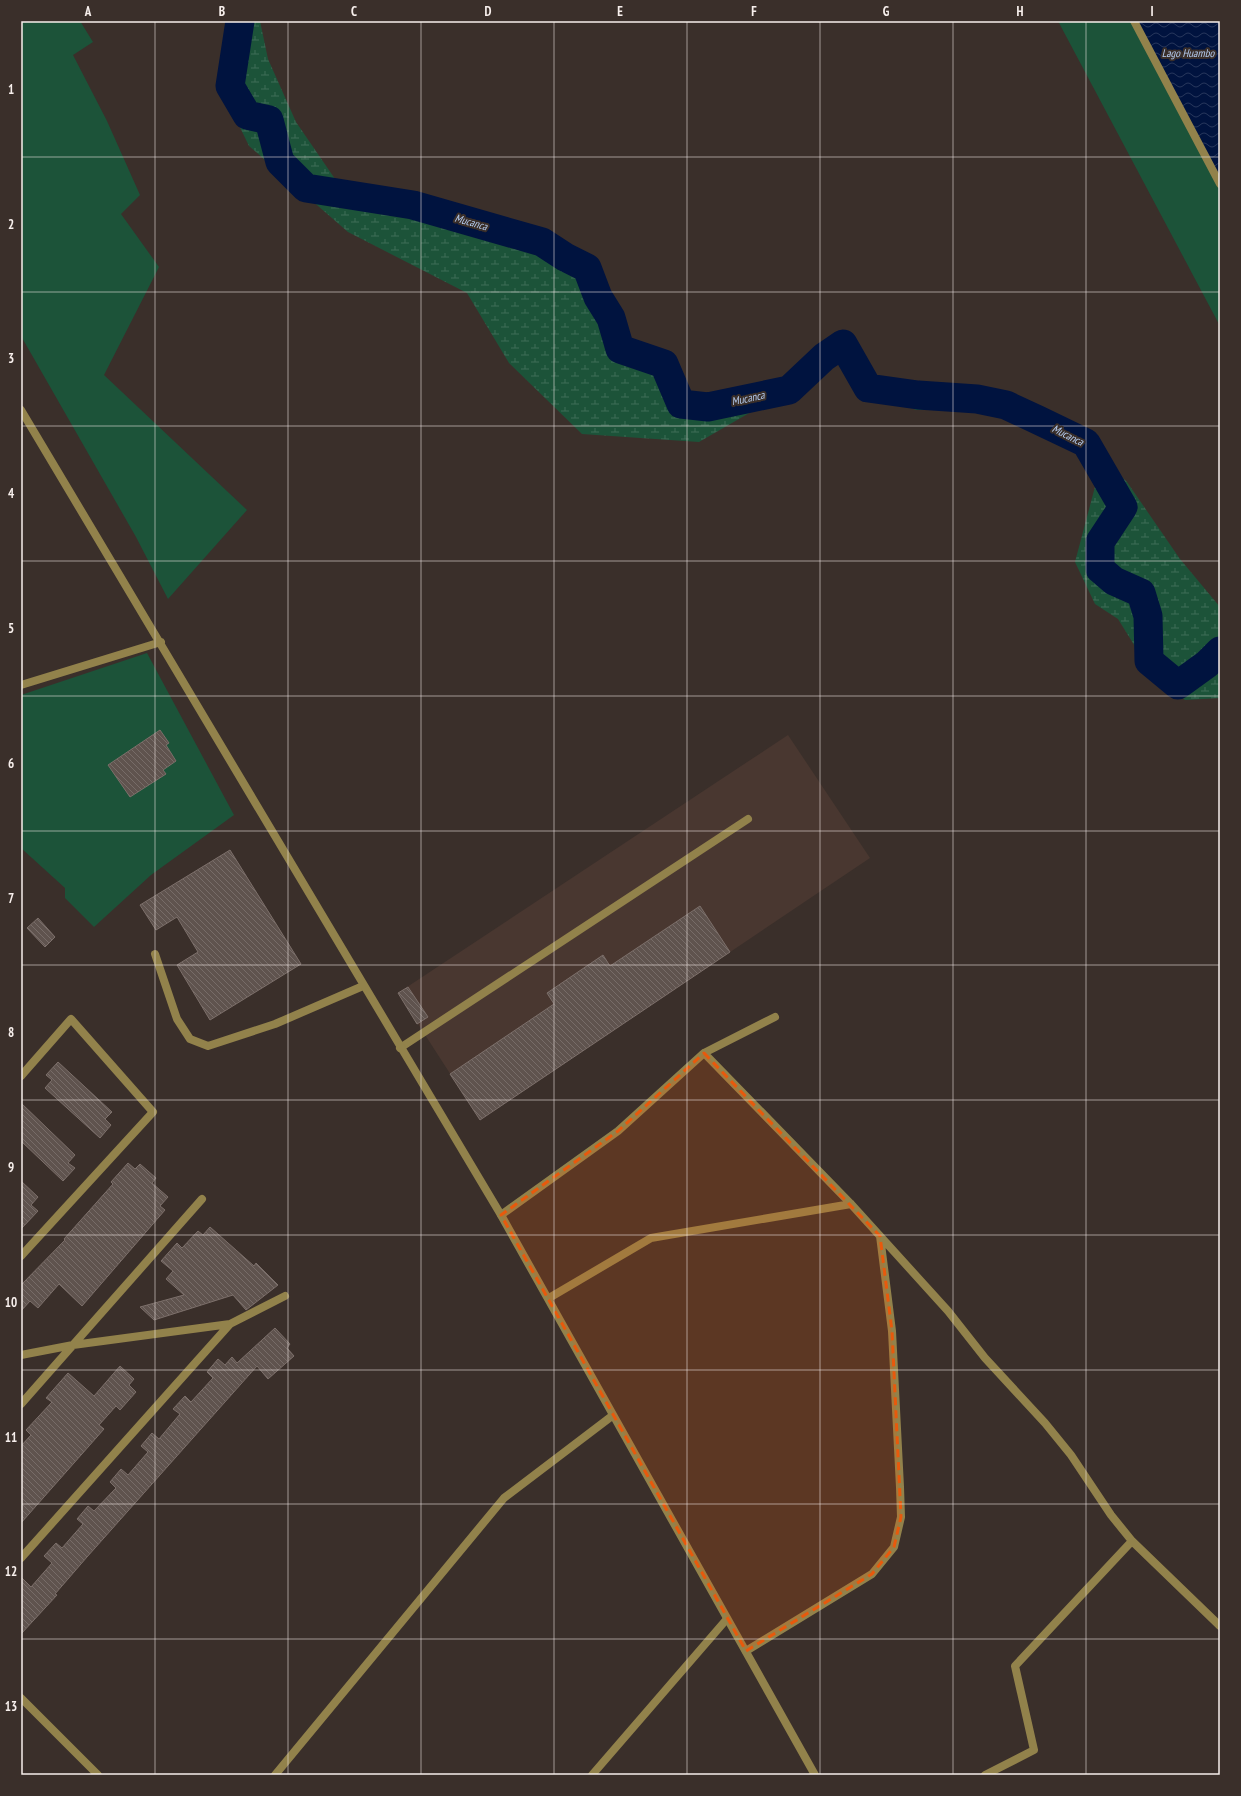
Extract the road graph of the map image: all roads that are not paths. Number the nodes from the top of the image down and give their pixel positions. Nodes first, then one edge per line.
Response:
1 (1134, 21) edge
2 (1220, 184) edge
3 (21, 410) edge
4 (161, 642) junction
5 (21, 685) edge
6 (748, 819) dead end
7 (155, 954) dead end
8 (363, 986) junction
9 (774, 1017) dead end
10 (400, 1048) junction
11 (704, 1053) junction
12 (21, 1076) edge
13 (202, 1199) dead end
14 (851, 1204) junction
15 (501, 1215) junction
16 (880, 1236) junction
17 (21, 1256) edge
18 (285, 1296) dead end
19 (549, 1298) junction
20 (230, 1324) junction
21 (73, 1345) junction
22 (21, 1355) edge
23 (21, 1404) edge
24 (612, 1416) junction
25 (1132, 1541) junction
26 (21, 1558) edge
27 (726, 1620) junction
28 (1220, 1626) edge
29 (746, 1651) junction
30 (21, 1698) edge
31 (98, 1775) edge
32 (275, 1775) edge
33 (592, 1775) edge
34 (815, 1775) edge
35 (985, 1775) edge

1 - 2 street
3 - 4 street
4 - 5 street
4 - 8 street
6 - 10 street
7 - 8 street
8 - 10 street
9 - 11 street
10 - 15 street
11 - 14 street
11 - 15 street
12 - 17 street
13 - 21 street
14 - 16 street
14 - 19 street
15 - 19 street
16 - 25 street
16 - 29 street
18 - 20 street
19 - 24 street
20 - 21 street
20 - 26 street
21 - 22 street
21 - 23 street
24 - 27 street
24 - 32 street
25 - 28 street
25 - 35 street
27 - 29 street
27 - 33 street
29 - 34 street
30 - 31 street

